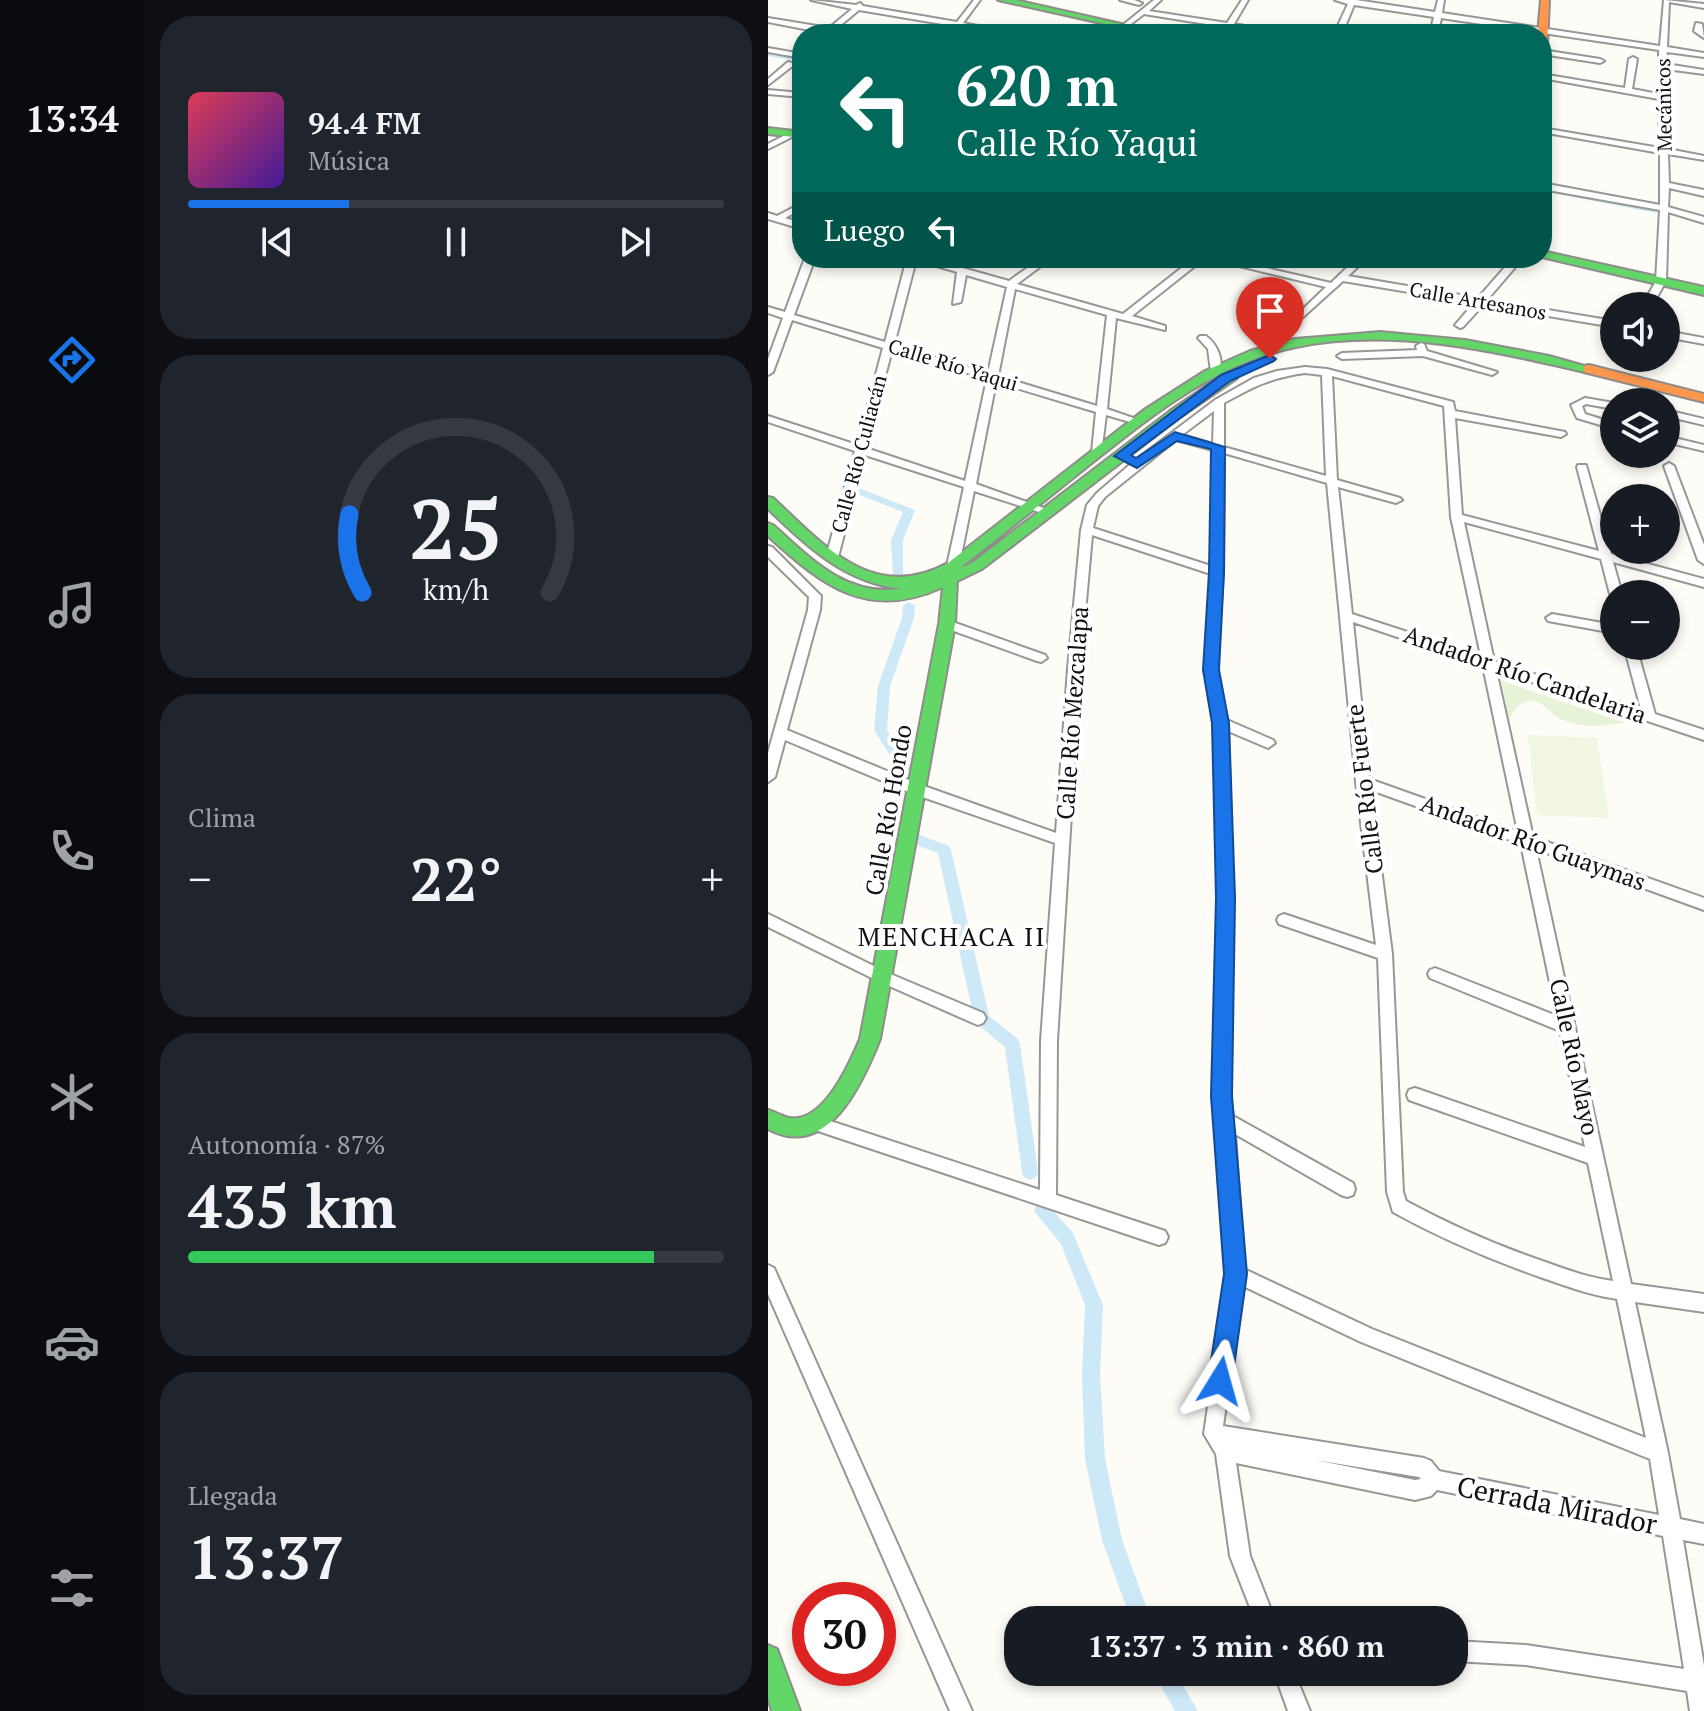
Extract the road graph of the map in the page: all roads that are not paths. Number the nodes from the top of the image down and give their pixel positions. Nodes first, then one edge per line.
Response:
1 (814, 0) edge
2 (866, 0) edge
3 (977, 0) edge
4 (1123, 0) edge
5 (1158, 0) edge
6 (1245, 0) edge
7 (1338, 0) edge
8 (1441, 0) edge
9 (1545, 0) edge
10 (1009, 1) edge
11 (1352, 1) edge
12 (1654, 1) edge
13 (1667, 1) edge
14 (1139, 3) dead end
15 (1703, 5) edge
16 (858, 7) junction
17 (1143, 12) junction
18 (1439, 15) junction
19 (768, 20) edge
20 (838, 24) edge
21 (959, 24) joint
22 (1099, 24) edge
23 (1129, 24) edge
24 (1222, 24) edge
25 (1230, 24) edge
26 (1342, 24) edge
27 (1437, 24) edge
28 (1472, 24) edge
29 (1544, 24) edge
30 (1698, 24) dead end
31 (792, 25) edge
32 (1704, 37) edge
33 (1552, 43) edge
34 (1552, 46) edge
35 (1663, 48) junction
36 (768, 50) edge
37 (792, 54) edge
38 (1702, 54) edge
39 (1633, 59) dead end
40 (1600, 61) dead end
41 (791, 64) dead end
42 (1662, 66) junction
43 (1704, 72) edge
44 (1552, 78) edge
45 (768, 83) edge
46 (1628, 91) junction
47 (768, 92) edge
48 (792, 94) edge
49 (1663, 97) junction
50 (768, 131) edge
51 (1552, 132) edge
52 (792, 134) edge
53 (792, 137) edge
54 (768, 147) edge
55 (1664, 151) junction
56 (1704, 158) edge
57 (1665, 185) junction
58 (1552, 188) edge
59 (1704, 193) edge
60 (1663, 209) junction
61 (792, 210) edge
62 (772, 218) edge
63 (1704, 220) edge
64 (792, 223) edge
65 (1552, 256) edge
66 (806, 268) edge
67 (911, 268) edge
68 (958, 268) joint
69 (1033, 268) edge
70 (1187, 268) edge
71 (1255, 268) edge
72 (1352, 268) edge
73 (1510, 268) edge
74 (1343, 278) junction
75 (1661, 281) junction
76 (1012, 283) junction
77 (1334, 286) junction
78 (1704, 291) edge
79 (1655, 292) edge
80 (956, 302) dead end
81 (1483, 302) junction
82 (768, 310) edge
83 (1112, 312) junction
84 (1303, 314) dead end
85 (789, 316) junction
86 (1126, 316) junction
87 (1600, 322) edge
88 (1293, 323) dead end
89 (1460, 325) dead end
90 (1162, 328) dead end
91 (1680, 337) edge
92 (1203, 338) dead end
93 (1704, 341) edge
94 (888, 346) junction
95 (1422, 349) junction
96 (1263, 351) junction
97 (1342, 356) dead end
98 (1216, 371) junction
99 (768, 372) edge
100 (1327, 372) junction
101 (1492, 372) dead end
102 (992, 377) junction
103 (1704, 398) edge
104 (1219, 402) junction
105 (1600, 404) edge
106 (1451, 409) junction
107 (1704, 410) edge
108 (1100, 411) junction
109 (1680, 416) edge
110 (768, 419) edge
111 (1137, 421) junction
112 (1600, 422) edge
113 (1704, 422) edge
114 (1561, 434) dead end
115 (1175, 436) junction
116 (1680, 442) edge
117 (1218, 447) junction
118 (1704, 448) edge
119 (860, 450) junction
120 (1097, 452) junction
121 (1129, 460) junction
122 (1582, 467) dead end
123 (1670, 468) edge
124 (1332, 482) junction
125 (971, 487) junction
126 (1396, 500) dead end
127 (768, 501) edge
128 (1027, 506) junction
129 (1049, 512) junction
130 (1457, 517) junction
131 (768, 528) edge
132 (1087, 530) junction
133 (1600, 536) edge
134 (768, 550) edge
135 (1600, 554) edge
136 (832, 557) junction
137 (1704, 560) edge
138 (1637, 564) edge
139 (1217, 572) junction
140 (952, 574) junction
141 (1704, 583) edge
142 (1346, 616) junction
143 (1552, 618) dead end
144 (947, 624) junction
145 (1600, 627) edge
146 (1041, 658) dead end
147 (1634, 660) edge
148 (1488, 661) junction
149 (1649, 717) junction
150 (1221, 723) junction
151 (781, 733) junction
152 (1704, 735) edge
153 (1268, 743) dead end
154 (768, 777) edge
155 (1363, 782) junction
156 (916, 789) junction
157 (1527, 840) junction
158 (1064, 841) junction
159 (1704, 904) edge
160 (768, 920) edge
161 (1284, 920) dead end
162 (1385, 954) junction
163 (1435, 974) dead end
164 (883, 977) junction
165 (978, 1018) dead end
166 (1567, 1027) junction
167 (1415, 1095) dead end
168 (768, 1119) edge
169 (1226, 1120) junction
170 (815, 1123) junction
171 (1595, 1158) junction
172 (1347, 1189) dead end
173 (1048, 1198) junction
174 (1159, 1237) dead end
175 (768, 1274) edge
176 (1236, 1274) junction
177 (1624, 1292) junction
178 (1704, 1303) edge
179 (1213, 1434) junction
180 (1225, 1451) junction
181 (1659, 1453) junction
182 (1434, 1480) junction
183 (1673, 1528) junction
184 (1704, 1534) edge
185 (1261, 1606) edge
186 (1468, 1652) edge
187 (768, 1658) edge
188 (1699, 1682) edge
189 (1289, 1686) edge
190 (786, 1711) edge
191 (961, 1711) edge
192 (1299, 1711) edge
193 (1701, 1711) edge

1 - 16 street
2 - 16 street
3 - 21 street
4 - 14 street
5 - 17 street
6 - 25 street
7 - 11 street
8 - 18 street
9 - 29 main road
10 - 22 main road
11 - 18 street
11 - 26 street
12 - 13 street
13 - 15 street
13 - 35 street, Mecánicos
16 - 20 street
16 - 21 street
17 - 23 street
17 - 24 street
18 - 27 street
18 - 28 street
19 - 31 street
30 - 32 street
32 - 38 street
33 - 35 street
34 - 40 street
35 - 38 street
35 - 42 street, Mecánicos
36 - 37 street
39 - 46 street
41 - 45 street
42 - 43 street
42 - 49 street, Mecánicos
44 - 46 street
46 - 49 street
47 - 48 street
49 - 55 street, Mecánicos
50 - 52 main road
51 - 55 street
53 - 54 street
55 - 56 street
55 - 57 street, Mecánicos
57 - 59 street
57 - 60 street, Mecánicos
58 - 60 street
60 - 63 street
60 - 75 street, Mecánicos
61 - 62 street
62 - 64 street
65 - 75 main road
66 - 85 street
67 - 94 street, Calle Río Culiacán
68 - 76 street
68 - 80 street
69 - 76 street
70 - 86 street
71 - 77 street
72 - 74 street
73 - 81 street
74 - 77 street
74 - 81 street, Calle Artesanos
75 - 78 main road
75 - 79 street
76 - 83 street
76 - 102 street, Calle Río Hondo
77 - 84 street
81 - 87 street, Calle Artesanos
81 - 89 street
82 - 85 street, Calle Río Yaqui
83 - 86 street
83 - 108 street
85 - 94 street, Calle Río Yaqui
85 - 99 street
86 - 90 street
88 - 96 street
91 - 93 street
92 - 98 street
94 - 102 street, Calle Río Yaqui
94 - 119 street, Calle Río Culiacán
95 - 97 street
95 - 101 street
95 - 107 main road
95 - 121 main road
96 - 98 main road
96 - 103 main road
98 - 111 main road
100 - 104 street, Calle Río Mezcalapa
100 - 106 street, Calle Río Mezcalapa
100 - 124 street, Calle Río Fuerte
102 - 108 street, Calle Río Yaqui
102 - 125 street, Calle Río Hondo
104 - 115 street, Calle Río Mezcalapa
104 - 117 street
105 - 112 street
106 - 114 street, Calle Río Mezcalapa
106 - 130 street, Calle Río Mayo
108 - 111 street, Calle Río Yaqui
108 - 120 street
109 - 113 street
110 - 119 street
111 - 120 main road
115 - 117 street
115 - 121 street, Calle Río Mezcalapa
116 - 118 street
117 - 124 street
117 - 139 street
119 - 125 street
119 - 136 street, Calle Río Culiacán
120 - 128 main road
121 - 129 main road
121 - 132 street, Calle Río Mezcalapa
122 - 133 street
123 - 137 street
124 - 126 street
124 - 142 street, Calle Río Fuerte
125 - 128 street
125 - 140 street, Calle Río Hondo
127 - 136 main road
128 - 129 street
128 - 140 main road
129 - 140 main road
130 - 135 street
130 - 148 street, Calle Río Mayo
131 - 140 main road
132 - 139 street
132 - 158 street, Calle Río Mezcalapa
134 - 151 street
136 - 140 main road
138 - 141 street
139 - 150 street
140 - 144 main road, Calle Río Hondo
142 - 148 street, Andador Río Candelaria
142 - 155 street, Calle Río Fuerte
143 - 145 street
144 - 146 street
144 - 156 main road, Calle Río Hondo
147 - 149 street
148 - 149 street, Andador Río Candelaria
148 - 157 street, Calle Río Mayo
149 - 152 street, Andador Río Candelaria
150 - 153 street
150 - 169 street
151 - 154 street
151 - 156 street
155 - 157 street, Andador Río Guaymas
155 - 162 street, Calle Río Fuerte
156 - 158 street
156 - 164 main road, Calle Río Hondo
157 - 159 street, Andador Río Guaymas
157 - 166 street, Calle Río Mayo
158 - 173 street, Calle Río Mezcalapa
160 - 164 street
161 - 162 street
162 - 177 street, Calle Río Fuerte
163 - 166 street
164 - 165 street
164 - 170 main road, Calle Río Hondo
166 - 171 street, Calle Río Mayo
167 - 171 street
168 - 170 main road
169 - 172 street
169 - 176 street
170 - 173 street
171 - 177 street, Calle Río Mayo
173 - 174 street
175 - 191 street
176 - 179 street
176 - 181 street
177 - 178 street
177 - 181 street, Calle Río Mayo
179 - 180 street
179 - 182 street
180 - 182 street, Cerrada Mirador
180 - 185 street
181 - 183 street, Calle Río Mayo
182 - 183 street, Cerrada Mirador
183 - 184 street, Cerrada Mirador
183 - 188 street, Calle Río Mayo
186 - 188 street
187 - 190 main road
188 - 193 street, Calle Río Mayo
189 - 192 street

